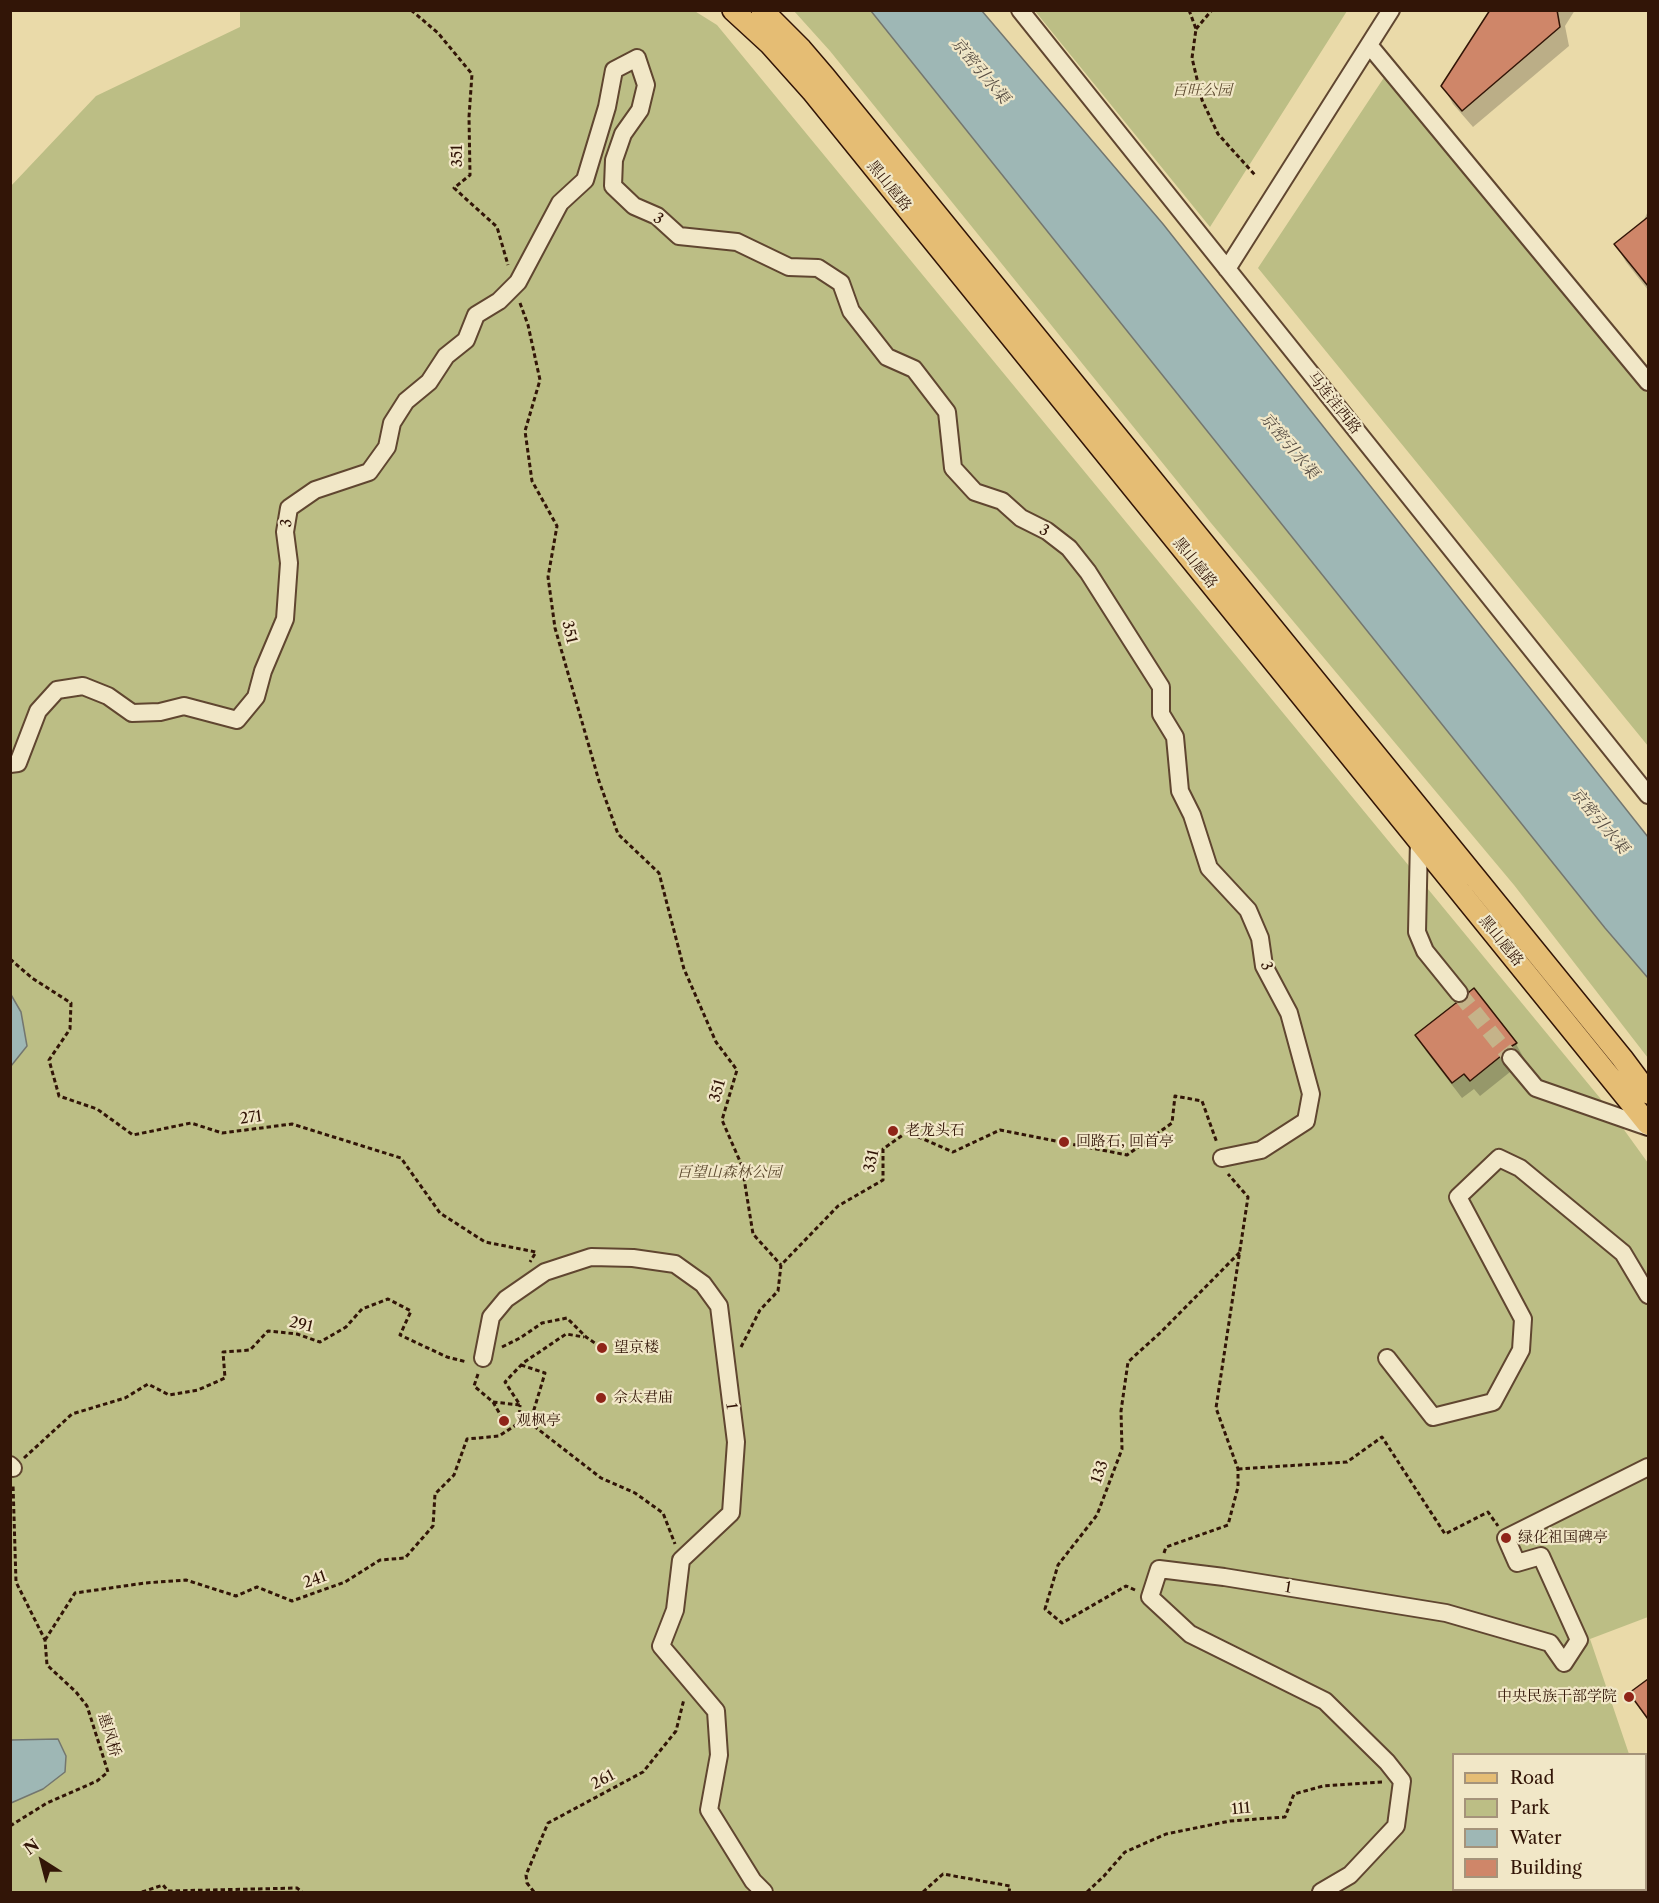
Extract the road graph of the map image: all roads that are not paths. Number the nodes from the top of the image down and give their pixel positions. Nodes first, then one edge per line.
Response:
1 (733, 10) edge
2 (762, 10) edge
3 (1020, 10) edge
4 (1391, 10) edge
5 (1369, 45) junction
6 (1227, 269) junction
7 (1648, 382) edge
8 (10, 764) edge
9 (1648, 795) edge
10 (1419, 840) junction
11 (1459, 993) tunnel mouth
12 (1511, 1058) tunnel mouth
13 (1648, 1094) edge
14 (1648, 1125) edge
15 (1222, 1158) road end
16 (1648, 1295) edge
17 (483, 1358) road end
18 (1387, 1358) dead end
19 (1648, 1467) edge
20 (764, 1893) edge
21 (1321, 1893) edge

1 - 10 main road, 黑山扈路
2 - 13 main road, 黑山扈路
3 - 6 street, 马连洼西路
4 - 5 street
5 - 6 street
5 - 7 street
6 - 9 street, 马连洼西路
8 - 15 street, 3 / 3
10 - 11 street
10 - 14 main road, 黑山扈路
12 - 14 street
16 - 18 street
17 - 20 street, 1 / 1
19 - 21 street, 1 / 1

